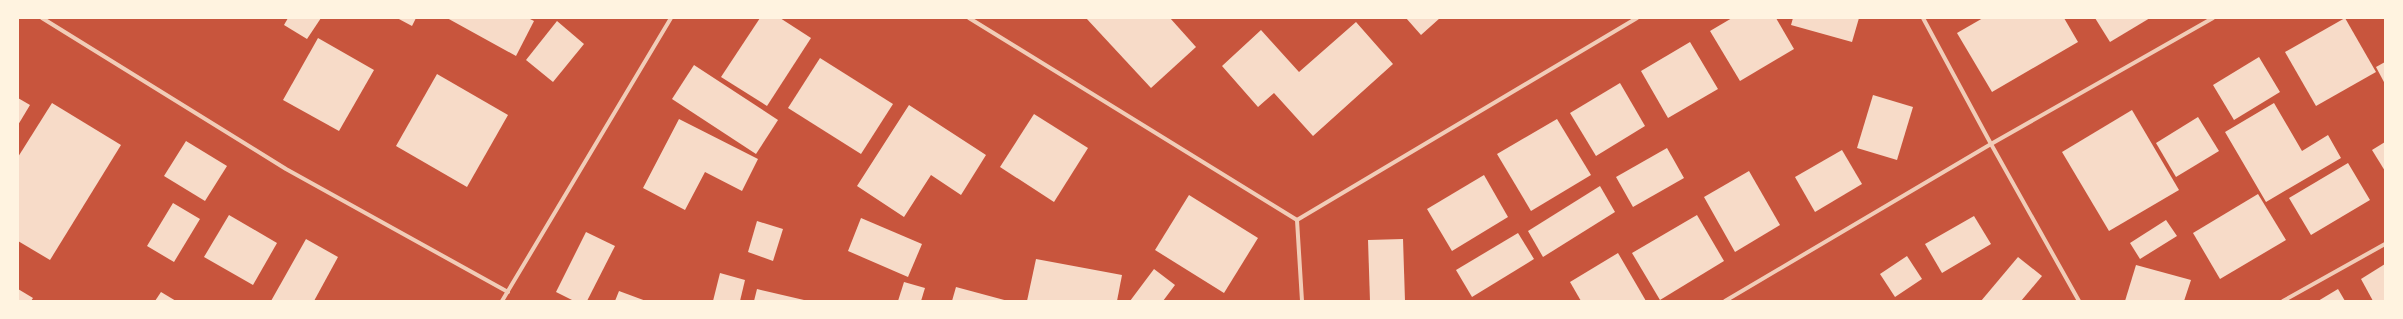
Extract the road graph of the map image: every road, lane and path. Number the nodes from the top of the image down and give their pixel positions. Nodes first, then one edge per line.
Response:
1 (42, 18) edge
2 (671, 18) edge
3 (969, 18) edge
4 (1637, 18) edge
5 (1923, 18) edge
6 (2213, 18) edge
7 (1991, 144) junction
8 (1297, 220) junction
9 (2385, 244) edge
10 (508, 292) junction
11 (502, 301) edge
12 (1302, 301) edge
13 (1725, 301) edge
14 (2079, 301) edge
15 (2283, 301) edge

1 - 10 street
2 - 10 street
3 - 8 street
4 - 8 street
5 - 7 street
6 - 7 street
7 - 13 street
7 - 14 street
8 - 12 street
9 - 15 street
10 - 11 street

